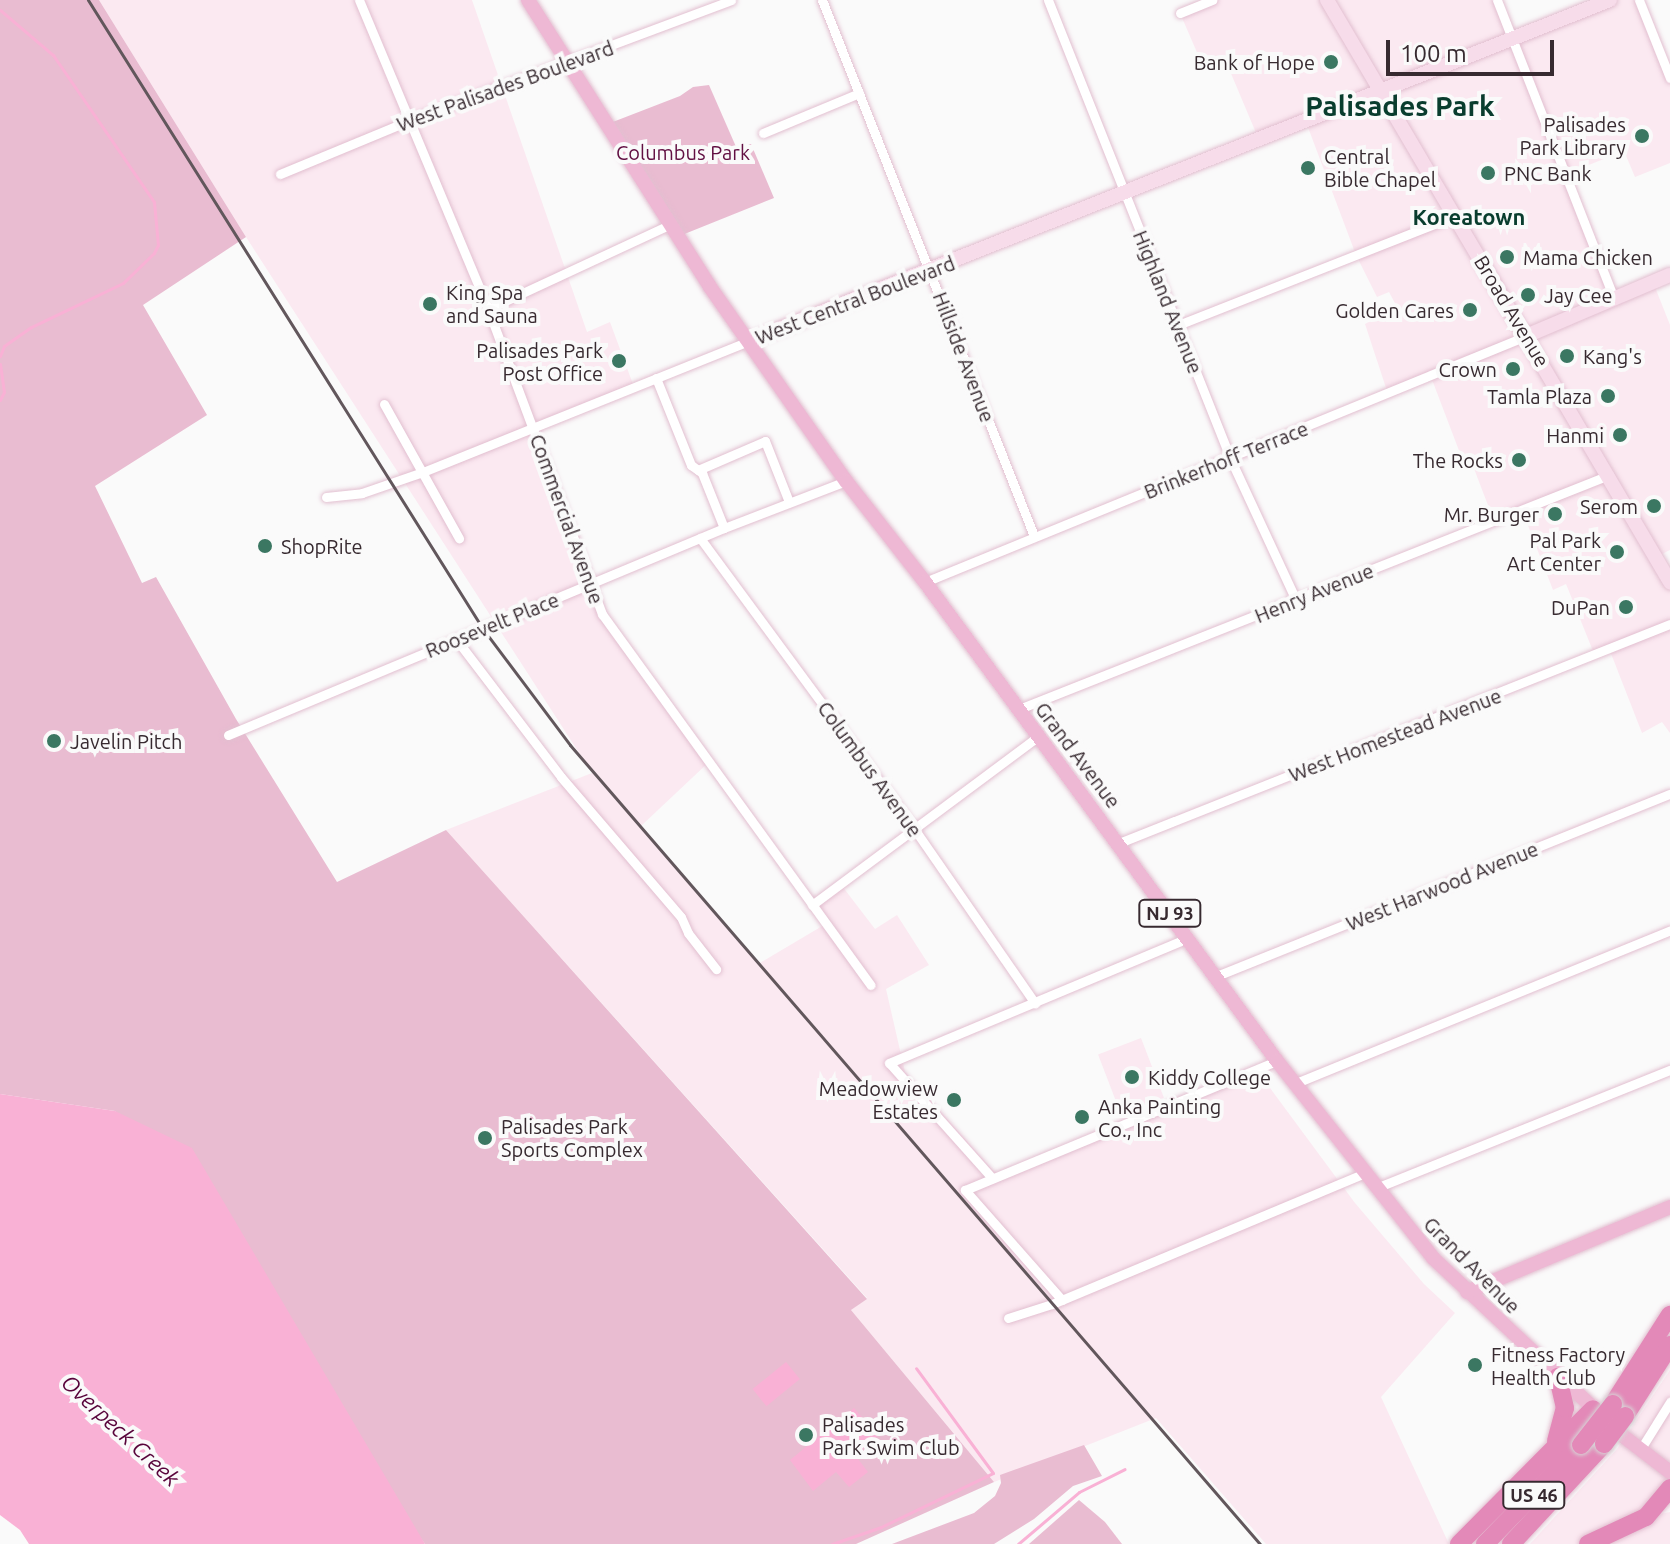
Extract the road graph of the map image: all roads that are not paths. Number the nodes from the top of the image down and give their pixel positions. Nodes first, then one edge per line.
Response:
1 (359, 0) edge
2 (528, 0) edge
3 (731, 0) edge
4 (822, 0) edge
5 (1048, 0) edge
6 (1212, 0) edge
7 (1327, 0) edge
8 (1497, 0) edge
9 (1610, 0) edge
10 (1639, 0) edge
11 (1180, 13) dead end
12 (1512, 39) junction
13 (567, 63) junction
14 (1670, 78) edge
15 (1381, 92) junction
16 (859, 93) junction
17 (408, 121) junction
18 (763, 133) dead end
19 (280, 174) dead end
20 (1124, 194) junction
21 (1455, 216) junction
22 (669, 225) junction
23 (930, 271) junction
24 (1670, 275) edge
25 (1614, 298) junction
26 (488, 309) junction
27 (1178, 325) junction
28 (1526, 336) junction
29 (749, 341) junction
30 (656, 378) junction
31 (384, 404) dead end
32 (533, 427) junction
33 (1230, 458) junction
34 (698, 470) junction
35 (423, 472) junction
36 (1609, 475) junction
37 (846, 481) junction
38 (326, 497) dead end
39 (789, 502) junction
40 (724, 528) junction
41 (1034, 536) junction
42 (459, 538) dead end
43 (700, 538) junction
44 (925, 582) junction
45 (1670, 582) edge
46 (590, 584) junction
47 (1296, 600) junction
48 (1670, 624) edge
49 (456, 639) junction
50 (1019, 709) junction
51 (228, 735) dead end
52 (1039, 736) junction
53 (1670, 794) edge
54 (915, 830) junction
55 (1119, 843) junction
56 (812, 905) junction
57 (1670, 930) edge
58 (1188, 938) junction
59 (716, 969) dead end
60 (1214, 977) junction
61 (871, 985) dead end
62 (1035, 1003) junction
63 (1277, 1061) junction
64 (1670, 1070) edge
65 (1296, 1083) junction
66 (1365, 1173) junction
67 (992, 1178) junction
68 (1376, 1188) junction
69 (1670, 1207) edge
70 (1467, 1292) junction
71 (1062, 1300) junction
72 (1669, 1316) edge
73 (1008, 1318) dead end
74 (1670, 1345) edge
75 (1558, 1377) junction
76 (1670, 1402) edge
77 (1593, 1409) junction
78 (1619, 1410) junction
79 (1552, 1447) junction
80 (1640, 1450) junction
81 (1670, 1472) edge
82 (1670, 1488) edge
83 (1670, 1515) edge
84 (1459, 1544) edge
85 (1485, 1544) edge
86 (1511, 1544) edge
87 (1591, 1544) edge

1 - 17 street, Commercial Avenue
2 - 13 main road, Grand Avenue / NJ 93
3 - 13 street, West Palisades Boulevard
4 - 16 street, Hillside Avenue
5 - 20 street, Highland Avenue
6 - 11 street
7 - 15 main road, Broad Avenue
8 - 12 street
9 - 12 main road, West Central Boulevard
10 - 14 street
12 - 15 main road, West Central Boulevard
12 - 25 street
13 - 17 street, West Palisades Boulevard
13 - 22 main road, Grand Avenue / NJ 93
15 - 20 main road, West Central Boulevard
15 - 21 main road, Broad Avenue
16 - 18 street
16 - 23 street, Hillside Avenue
17 - 19 street, West Palisades Boulevard
17 - 26 street, Commercial Avenue
20 - 23 main road, West Central Boulevard
20 - 27 street, Highland Avenue
21 - 27 street
21 - 28 main road, Broad Avenue
22 - 26 street
22 - 29 main road, Grand Avenue / NJ 93
23 - 29 main road, West Central Boulevard
23 - 41 street, Hillside Avenue
24 - 25 main road
25 - 28 main road
26 - 32 street, Commercial Avenue
27 - 33 street, Highland Avenue
28 - 33 street, Brinkerhoff Terrace
28 - 36 main road, Broad Avenue
29 - 30 street, West Central Boulevard
29 - 37 main road, Grand Avenue / NJ 93
30 - 32 street, West Central Boulevard
30 - 34 street
31 - 35 street
32 - 35 street, West Central Boulevard
32 - 46 street, Commercial Avenue
33 - 41 street, Brinkerhoff Terrace
33 - 47 street, Highland Avenue
34 - 39 street
34 - 40 street
35 - 38 street, West Central Boulevard
35 - 42 street
36 - 45 main road, Broad Avenue
36 - 47 street, Henry Avenue
37 - 39 street, Roosevelt Place
37 - 44 main road, Grand Avenue / NJ 93
39 - 40 street, Roosevelt Place
40 - 43 street, Roosevelt Place
41 - 44 street, Brinkerhoff Terrace
43 - 46 street, Roosevelt Place
43 - 54 street, Columbus Avenue
44 - 50 main road, Grand Avenue / NJ 93
46 - 49 street, Roosevelt Place
46 - 56 street, Commercial Avenue
47 - 50 street, Henry Avenue
48 - 55 street, West Homestead Avenue
49 - 51 street, Roosevelt Place
49 - 59 street
50 - 52 main road, Grand Avenue / NJ 93
52 - 54 street
52 - 55 main road, Grand Avenue / NJ 93
53 - 60 street, West Harwood Avenue
54 - 56 street
54 - 62 street, Columbus Avenue
55 - 58 main road, Grand Avenue / NJ 93
56 - 61 street, Commercial Avenue
57 - 65 street
58 - 60 main road, Grand Avenue / NJ 93
58 - 62 street
60 - 63 main road, Grand Avenue / NJ 93
62 - 67 street
63 - 65 main road, Grand Avenue / NJ 93
63 - 67 street
64 - 68 street
65 - 66 main road, Grand Avenue / NJ 93
66 - 68 main road, Grand Avenue / NJ 93
66 - 71 street
67 - 71 street
68 - 70 main road, Grand Avenue / NJ 93
69 - 70 main road
70 - 75 main road, Grand Avenue / NJ 93
71 - 73 street
72 - 78 highway, US 46
74 - 78 highway, US 46
75 - 77 main road, Grand Avenue / NJ 93
75 - 79 highway
76 - 80 street
77 - 79 highway
77 - 80 main road, Grand Avenue / NJ 93
78 - 85 highway, US 46, bridge
78 - 86 highway, US 46, bridge
79 - 84 highway
80 - 81 main road, Grand Avenue / NJ 93
82 - 87 highway
83 - 87 highway

